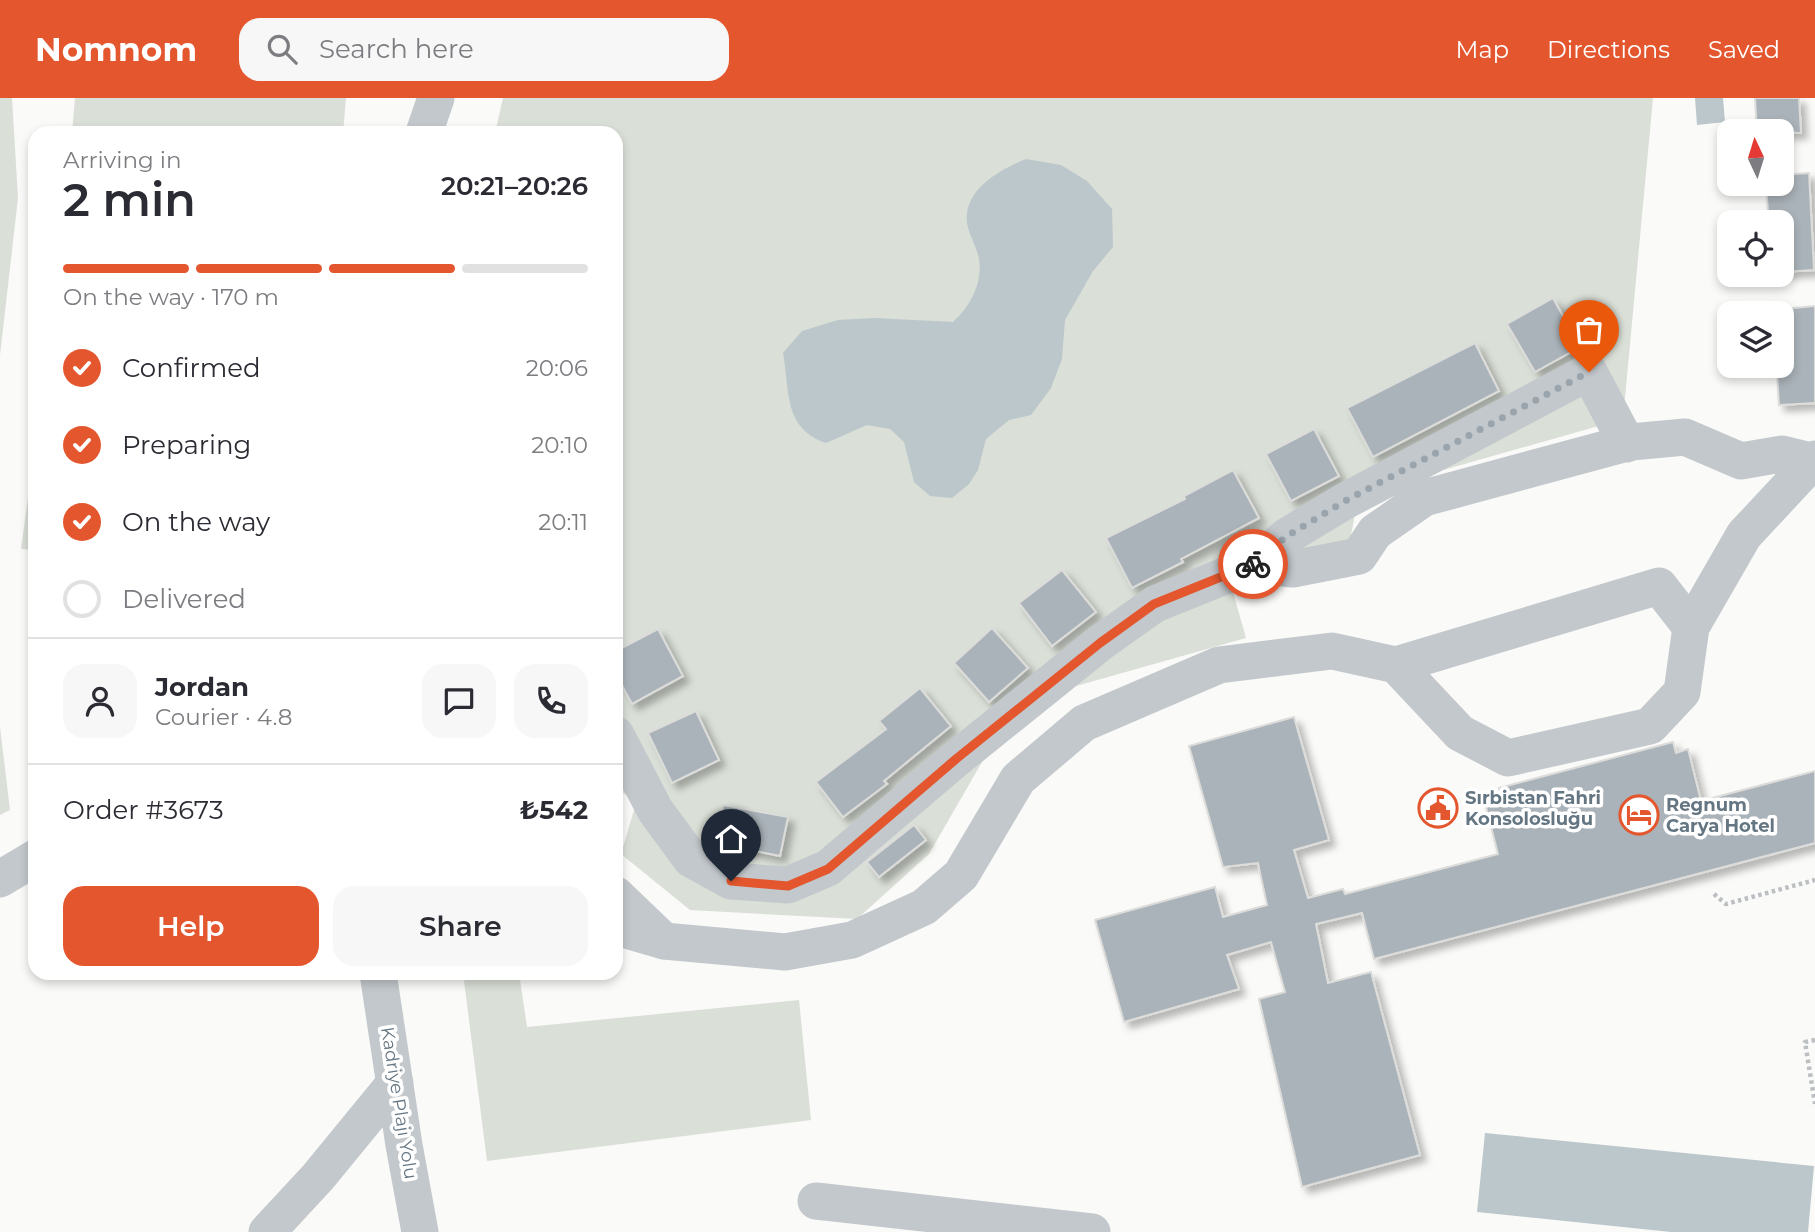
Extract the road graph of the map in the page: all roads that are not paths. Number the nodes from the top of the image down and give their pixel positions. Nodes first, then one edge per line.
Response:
1 (436, 98) edge
2 (426, 126) edge
3 (1627, 443) junction
4 (1813, 460) edge
5 (1252, 565) junction
6 (1691, 627) junction
7 (1396, 665) junction
8 (623, 748) edge
9 (28, 862) edge
10 (0, 879) edge
11 (623, 902) edge
12 (623, 929) edge
13 (664, 941) junction
14 (379, 980) edge
15 (395, 1083) junction
16 (816, 1201) dead end
17 (267, 1232) edge
18 (420, 1232) edge
19 (1092, 1232) edge

1 - 2 street
3 - 4 street
3 - 5 street
3 - 5 street
4 - 6 street
5 - 8 street
6 - 7 street
6 - 7 street
7 - 13 street
9 - 10 street
11 - 13 street
12 - 13 street
14 - 15 street, Kadriye Plajı Yolu
15 - 17 street
15 - 18 street, Kadriye Plajı Yolu
16 - 19 street

